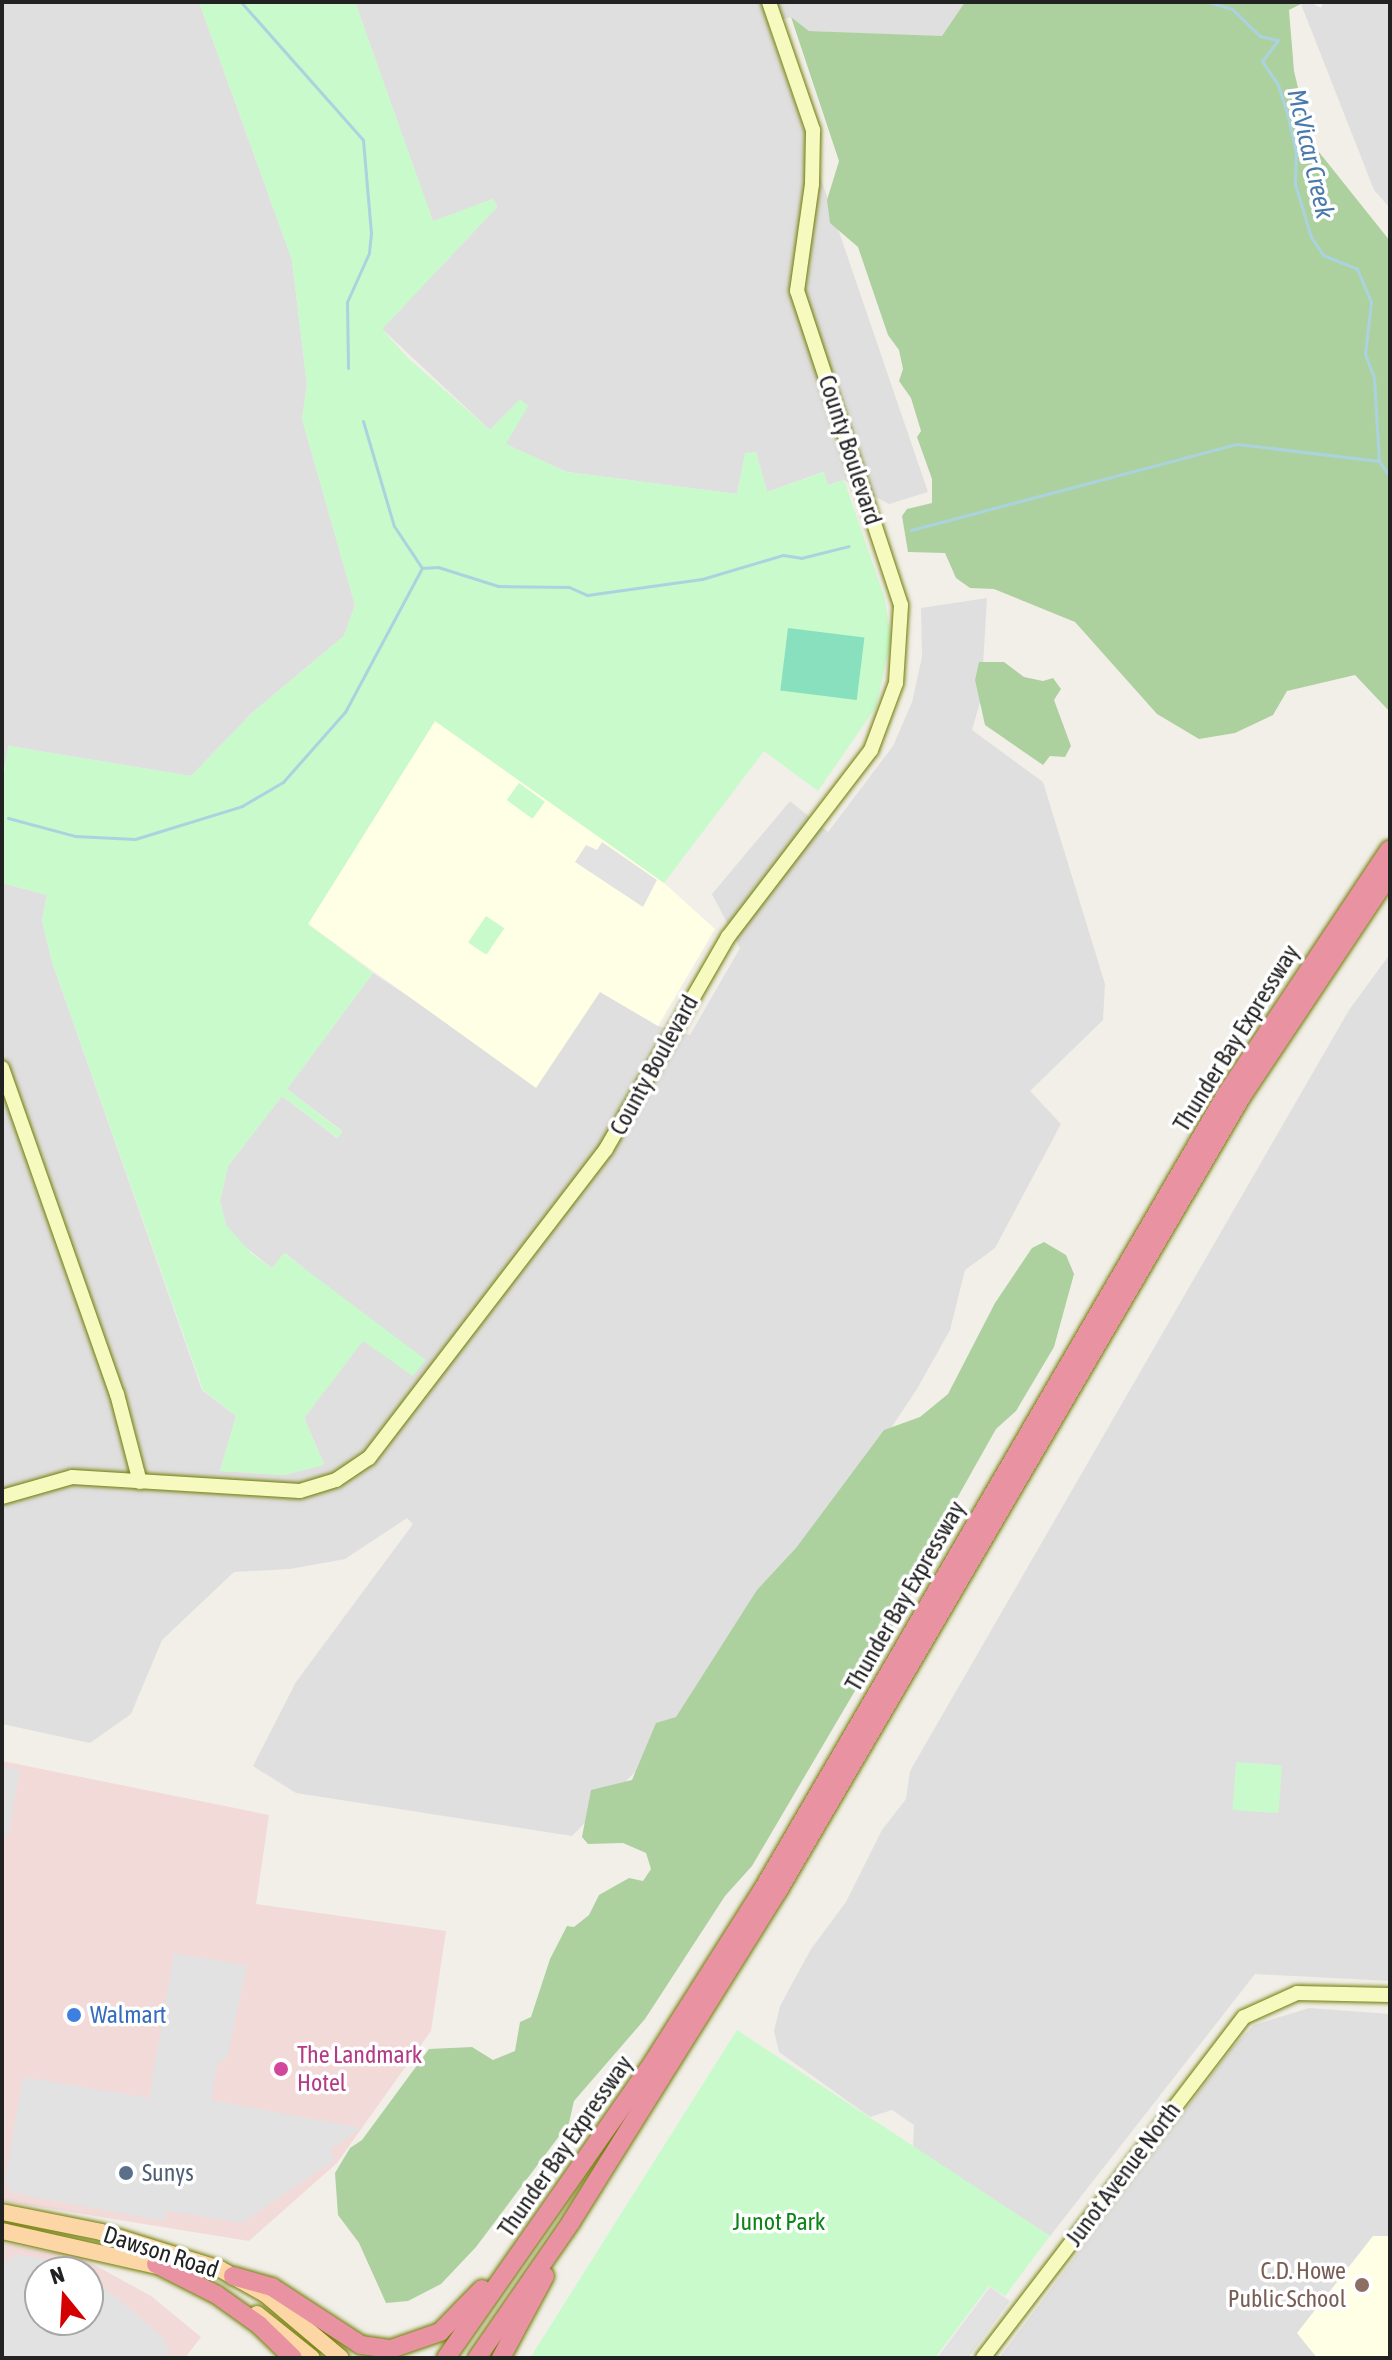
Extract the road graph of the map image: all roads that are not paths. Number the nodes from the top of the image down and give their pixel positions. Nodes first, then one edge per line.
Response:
1 (769, 2) edge
2 (1390, 849) edge
3 (1390, 874) edge
4 (2, 1068) edge
5 (140, 1482) junction
6 (2, 1497) edge
7 (1390, 1995) edge
8 (2, 2212) edge
9 (544, 2217) junction
10 (571, 2222) junction
11 (2, 2231) edge
12 (156, 2264) junction
13 (233, 2276) junction
14 (293, 2358) edge
15 (312, 2358) edge
16 (341, 2358) edge
17 (446, 2358) edge
18 (477, 2358) edge
19 (501, 2358) edge
20 (983, 2358) edge

1 - 5 street, County Boulevard
2 - 9 highway, Thunder Bay Expressway
3 - 10 highway, Thunder Bay Expressway
4 - 5 street
5 - 6 street, County Boulevard
7 - 20 street, Junot Avenue North
8 - 13 main road, Dawson Road
9 - 13 highway
9 - 17 highway, Thunder Bay Expressway
10 - 18 highway, Thunder Bay Expressway
10 - 19 highway
11 - 12 main road, Dawson Road
12 - 14 highway
12 - 15 main road, Dawson Road
13 - 16 main road, Dawson Road

